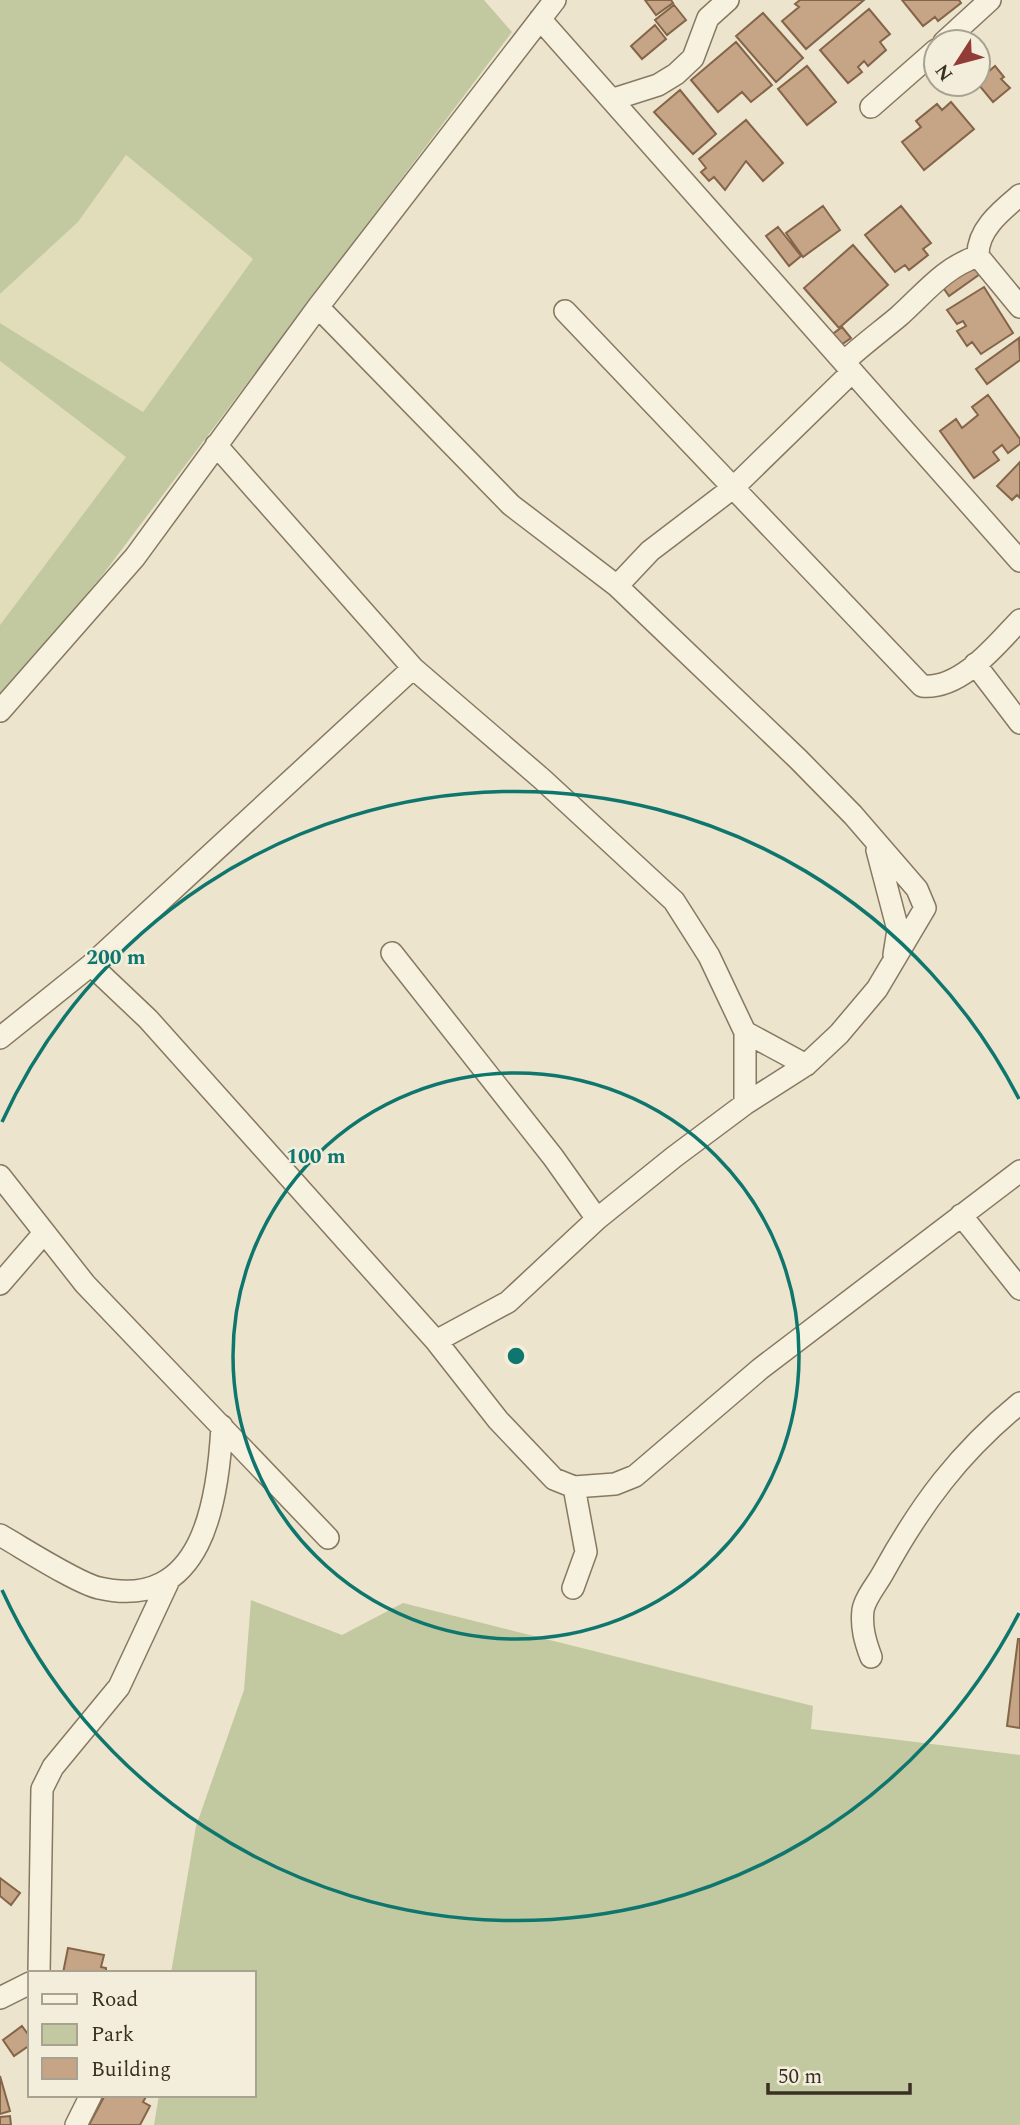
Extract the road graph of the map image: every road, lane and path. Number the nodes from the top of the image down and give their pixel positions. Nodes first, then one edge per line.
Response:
1 (555, 0) edge
2 (728, 0) edge
3 (990, 0) edge
4 (540, 19) junction
5 (959, 28) edge
6 (922, 62) edge
7 (614, 99) junction
8 (871, 107) dead end
9 (1020, 195) edge
10 (978, 256) junction
11 (318, 307) junction
12 (1020, 307) edge
13 (565, 311) dead end
14 (848, 367) junction
15 (216, 445) junction
16 (734, 487) junction
17 (1020, 561) edge
18 (617, 586) junction
19 (1020, 620) edge
20 (975, 664) junction
21 (413, 668) junction
22 (0, 711) edge
23 (1020, 723) edge
24 (877, 844) junction
25 (392, 953) dead end
26 (91, 965) junction
27 (891, 967) junction
28 (745, 1032) junction
29 (0, 1038) edge
30 (806, 1065) junction
31 (745, 1104) junction
32 (1020, 1171) edge
33 (0, 1176) edge
34 (961, 1215) junction
35 (597, 1219) junction
36 (44, 1233) junction
37 (0, 1284) edge
38 (1020, 1289) edge
39 (436, 1341) junction
40 (1020, 1403) edge
41 (222, 1426) junction
42 (574, 1488) junction
43 (0, 1535) edge
44 (328, 1538) dead end
45 (169, 1580) junction
46 (573, 1588) dead end
47 (871, 1657) dead end
48 (38, 1971) edge
49 (28, 1984) edge
50 (0, 1998) edge
51 (89, 2097) edge
52 (76, 2125) edge

1 - 4 street
2 - 7 street
3 - 5 street
4 - 7 street
4 - 11 street
6 - 8 street
7 - 14 street
9 - 10 street
10 - 12 street
10 - 14 street
11 - 15 street
11 - 18 street
13 - 16 street
14 - 16 street
14 - 17 street
15 - 21 street
15 - 22 street
16 - 18 street
16 - 20 street
18 - 24 street
19 - 20 street
20 - 23 street
21 - 26 street
21 - 28 street
24 - 27 street
24 - 27 street
25 - 35 street
26 - 29 street
26 - 39 street
27 - 30 street
28 - 30 street
28 - 31 street
30 - 31 street
31 - 35 street
32 - 34 street
33 - 36 street
34 - 38 street
34 - 42 street
35 - 39 street
36 - 37 street
36 - 41 street
39 - 42 street
40 - 47 street
41 - 44 street
41 - 45 street
42 - 46 street
43 - 45 street
45 - 48 street
49 - 50 street
51 - 52 street

